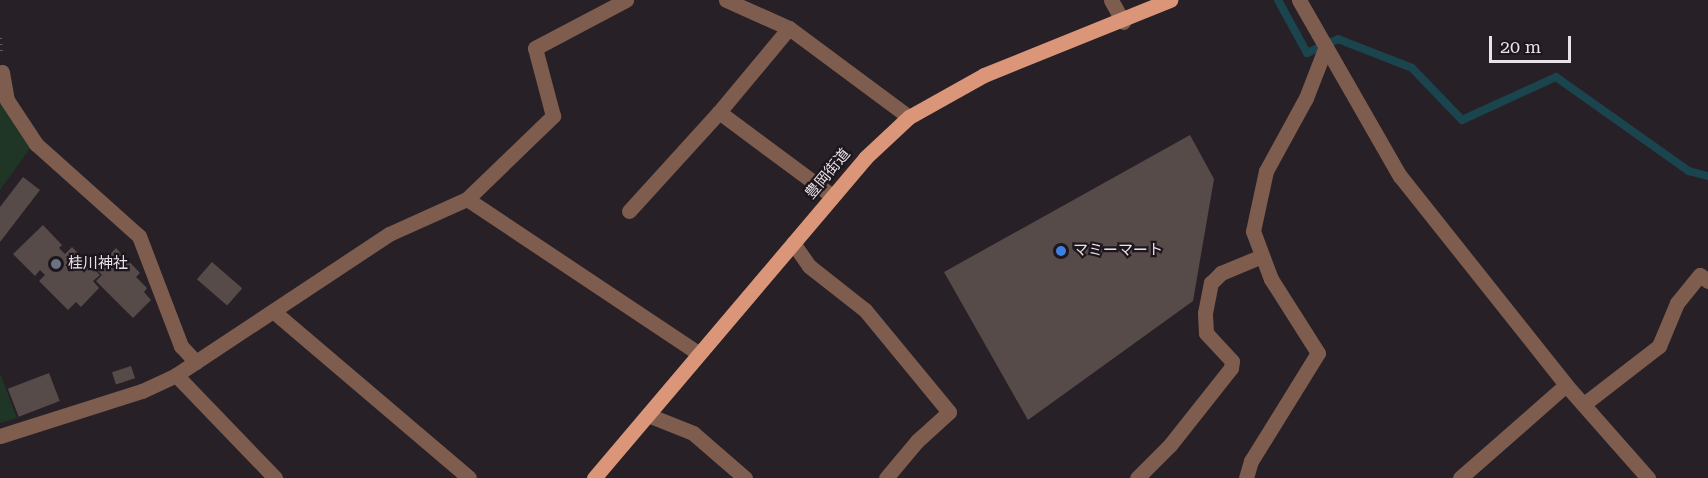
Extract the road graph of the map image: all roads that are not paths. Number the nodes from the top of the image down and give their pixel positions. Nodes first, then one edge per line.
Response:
1 (626, 0) edge
2 (726, 0) edge
3 (1111, 0) edge
4 (1170, 0) edge
5 (1299, 0) edge
6 (1123, 22) junction
7 (789, 28) junction
8 (1325, 49) junction
9 (2, 72) dead end
10 (719, 112) junction
11 (909, 117) junction
12 (832, 196) junction
13 (466, 199) junction
14 (629, 211) dead end
15 (794, 243) junction
16 (1262, 256) junction
17 (1708, 281) edge
18 (273, 311) junction
19 (699, 354) junction
20 (196, 362) junction
21 (176, 375) junction
22 (1566, 385) junction
23 (1584, 404) junction
24 (648, 415) junction
25 (0, 436) edge
26 (275, 478) edge
27 (468, 478) edge
28 (594, 478) edge
29 (745, 478) edge
30 (886, 478) edge
31 (1137, 478) edge
32 (1246, 478) edge
33 (1460, 478) edge
34 (1648, 478) edge

1 - 13 street
2 - 7 street
3 - 6 street
4 - 6 main road, 豊岡街道
5 - 8 street
6 - 11 main road, 豊岡街道
7 - 10 street
7 - 11 street
8 - 16 street
8 - 22 street
9 - 20 street
10 - 12 street
10 - 14 street
11 - 12 main road, 豊岡街道
12 - 15 main road, 豊岡街道
13 - 18 street
13 - 19 street
15 - 19 main road, 豊岡街道
15 - 30 street
16 - 31 street
16 - 32 street
17 - 23 street
18 - 20 street
18 - 27 street
19 - 24 main road, 豊岡街道
20 - 21 street
21 - 25 street
21 - 26 street
22 - 23 street
22 - 33 street
23 - 34 street
24 - 28 main road, 豊岡街道
24 - 29 street

